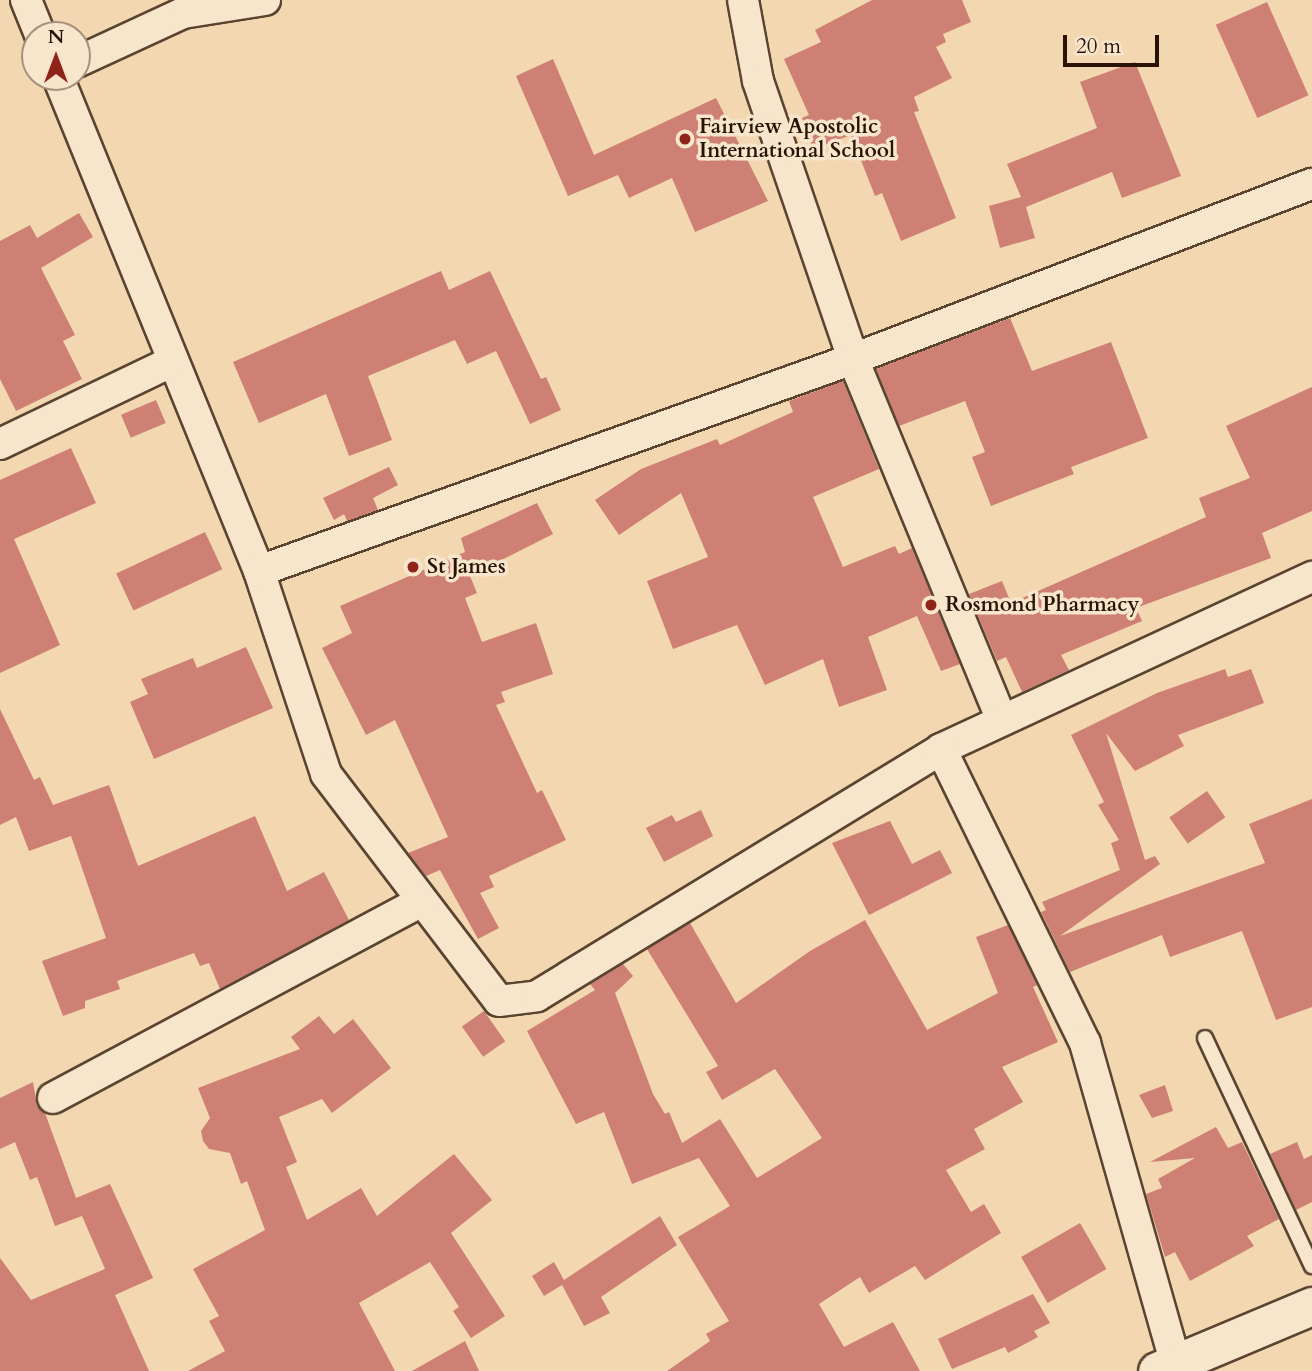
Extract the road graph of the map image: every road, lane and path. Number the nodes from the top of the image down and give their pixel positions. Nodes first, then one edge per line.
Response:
1 (26, 0) edge
2 (265, 0) edge
3 (743, 0) edge
4 (34, 21) edge
5 (91, 56) edge
6 (64, 91) edge
7 (1312, 184) edge
8 (853, 359) junction
9 (173, 361) junction
10 (0, 444) edge
11 (259, 571) junction
12 (1312, 577) edge
13 (1001, 719) junction
14 (942, 749) junction
15 (420, 902) junction
16 (1205, 1038) dead end
17 (53, 1098) dead end
18 (1312, 1266) edge
19 (1312, 1307) edge
20 (1169, 1369) edge

1 - 4 street
2 - 5 street
3 - 8 street
6 - 9 street
7 - 8 street
8 - 11 street
8 - 13 street
9 - 10 street
9 - 11 street
11 - 15 street
12 - 13 street
13 - 14 street
14 - 15 street
14 - 20 street
15 - 17 street
16 - 18 lane
19 - 20 street

